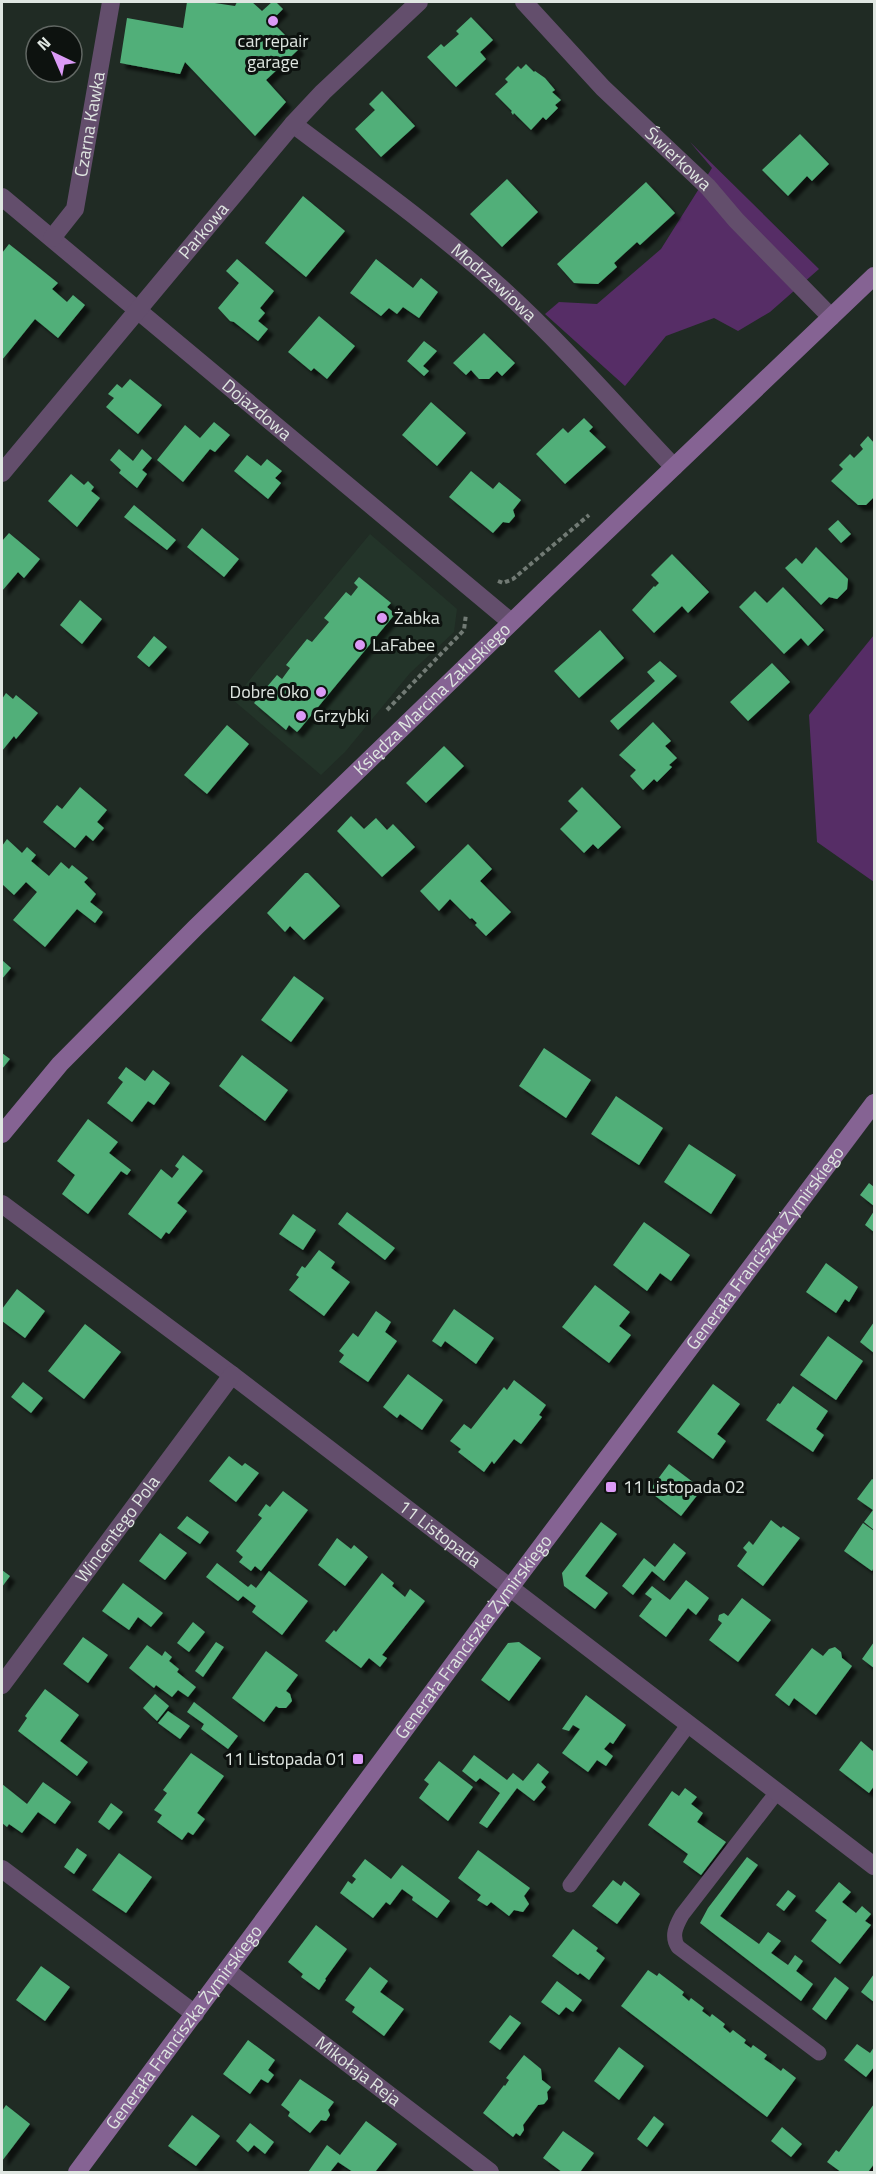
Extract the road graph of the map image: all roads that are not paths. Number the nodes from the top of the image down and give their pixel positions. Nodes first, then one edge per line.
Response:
1 (111, 2) edge
2 (419, 2) edge
3 (524, 2) edge
4 (293, 124) junction
5 (2, 197) edge
6 (52, 238) junction
7 (874, 276) edge
8 (137, 311) junction
9 (831, 317) junction
10 (674, 466) junction
11 (2, 472) edge
12 (511, 622) junction
13 (874, 1103) edge
14 (2, 1134) edge
15 (2, 1204) edge
16 (232, 1375) junction
17 (511, 1588) junction
18 (2, 1685) edge
19 (689, 1724) junction
20 (777, 1791) junction
21 (874, 1866) edge
22 (2, 1869) edge
23 (570, 1885) dead end
24 (227, 1971) junction
25 (195, 2014) junction
26 (819, 2053) dead end
27 (77, 2172) edge
28 (490, 2172) edge

1 - 6 street, Czarna Kawka
2 - 4 street, Parkowa
3 - 9 street, Świerkowa
4 - 8 street, Parkowa
4 - 10 street, Modrzewiowa
5 - 6 street, Dojazdowa
6 - 8 street, Dojazdowa
7 - 9 street, Księdza Marcina Załuskiego
8 - 11 street, Parkowa
8 - 12 street, Dojazdowa
9 - 10 street, Księdza Marcina Załuskiego
10 - 12 street, Księdza Marcina Załuskiego
12 - 14 street, Księdza Marcina Załuskiego
13 - 17 street, Generała Franciszka Żymirskiego
15 - 16 street, 11 Listopada
16 - 17 street, 11 Listopada
16 - 18 street, Wincentego Pola
17 - 19 street, 11 Listopada
17 - 24 street, Generała Franciszka Żymirskiego
19 - 20 street, 11 Listopada
19 - 23 lane
20 - 21 street, 11 Listopada
20 - 26 lane
22 - 25 street
24 - 25 street, Generała Franciszka Żymirskiego
24 - 28 street, Mikołaja Reja
25 - 27 street, Generała Franciszka Żymirskiego

